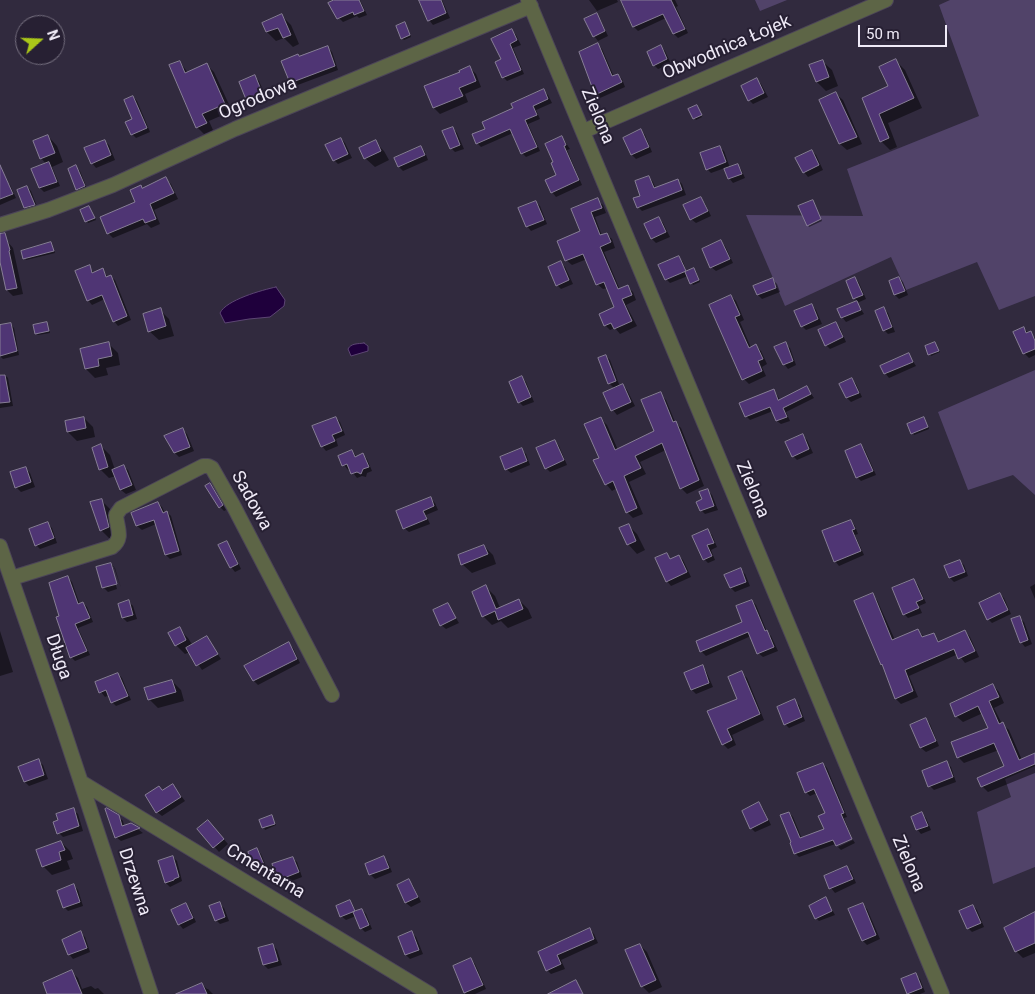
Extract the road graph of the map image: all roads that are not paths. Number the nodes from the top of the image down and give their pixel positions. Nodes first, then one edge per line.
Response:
1 (886, 0) edge
2 (529, 3) edge
3 (584, 131) junction
4 (0, 225) edge
5 (0, 546) edge
6 (12, 578) junction
7 (332, 695) dead end
8 (81, 782) junction
9 (151, 994) edge
10 (430, 994) edge
11 (942, 994) edge

1 - 3 street, Obwodnica Łojek
2 - 3 street, Zielona
2 - 4 street, Ogrodowa
3 - 11 street, Zielona
5 - 6 street, Długa
6 - 7 street, Sadowa
6 - 8 street, Długa
8 - 9 street, Drzewna
8 - 10 street, Cmentarna

